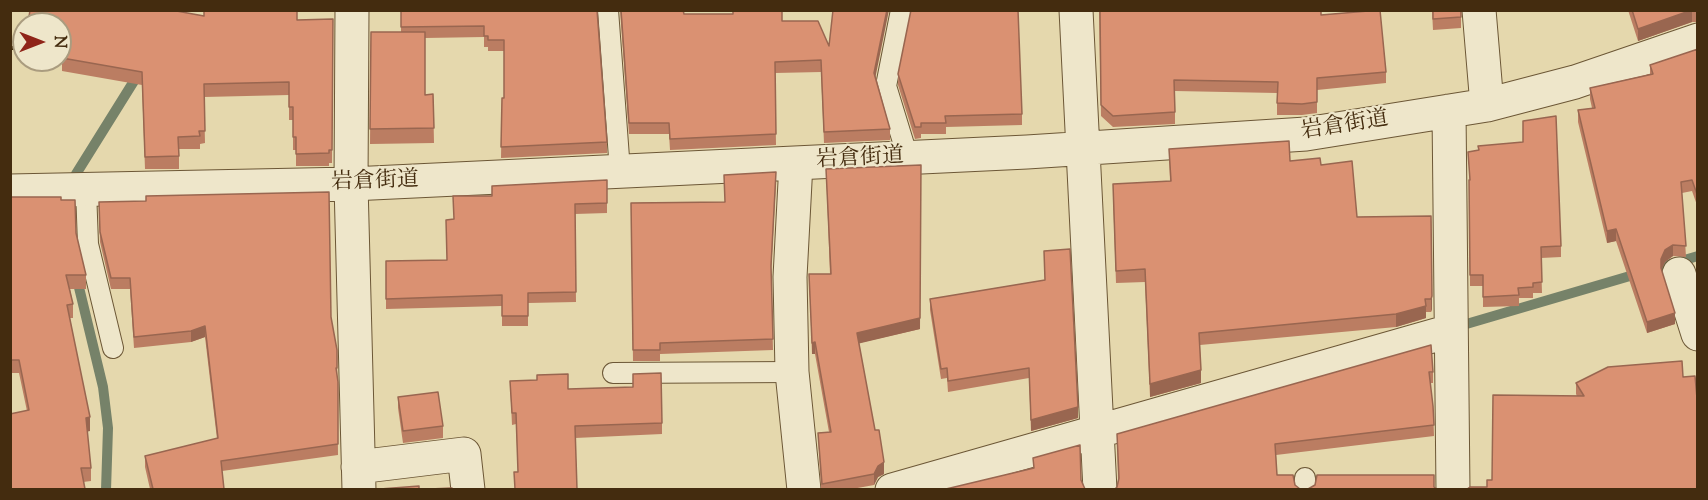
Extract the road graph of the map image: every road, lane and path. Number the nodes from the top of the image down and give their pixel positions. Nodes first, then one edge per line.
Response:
1 (352, 10) edge
2 (608, 10) edge
3 (901, 10) edge
4 (1076, 10) edge
5 (1479, 10) edge
6 (1698, 40) edge
7 (1487, 105) junction
8 (1449, 111) junction
9 (1082, 149) junction
10 (908, 158) junction
11 (796, 163) junction
12 (620, 171) junction
13 (351, 184) junction
14 (86, 190) junction
15 (10, 191) edge
16 (1679, 274) dead end
17 (1450, 331) junction
18 (1698, 334) edge
19 (113, 348) dead end
20 (792, 372) junction
21 (613, 373) dead end
22 (1096, 432) junction
23 (358, 478) edge
24 (468, 489) edge
25 (804, 489) edge
26 (892, 489) edge
27 (1100, 489) edge
28 (1453, 489) edge

1 - 13 street
2 - 12 lane
3 - 10 lane
4 - 9 street
5 - 7 street
6 - 7 street, 岩倉街道
7 - 8 street, 岩倉街道
8 - 9 street, 岩倉街道
8 - 17 street
9 - 10 street, 岩倉街道
9 - 22 street
10 - 11 street, 岩倉街道
11 - 12 street, 岩倉街道
11 - 20 street
12 - 13 street, 岩倉街道
13 - 14 street, 岩倉街道
13 - 23 street
14 - 15 street, 岩倉街道
14 - 19 lane
16 - 18 street
17 - 22 street
17 - 28 street
20 - 21 lane
20 - 25 street
22 - 26 street
22 - 27 street
23 - 24 street

